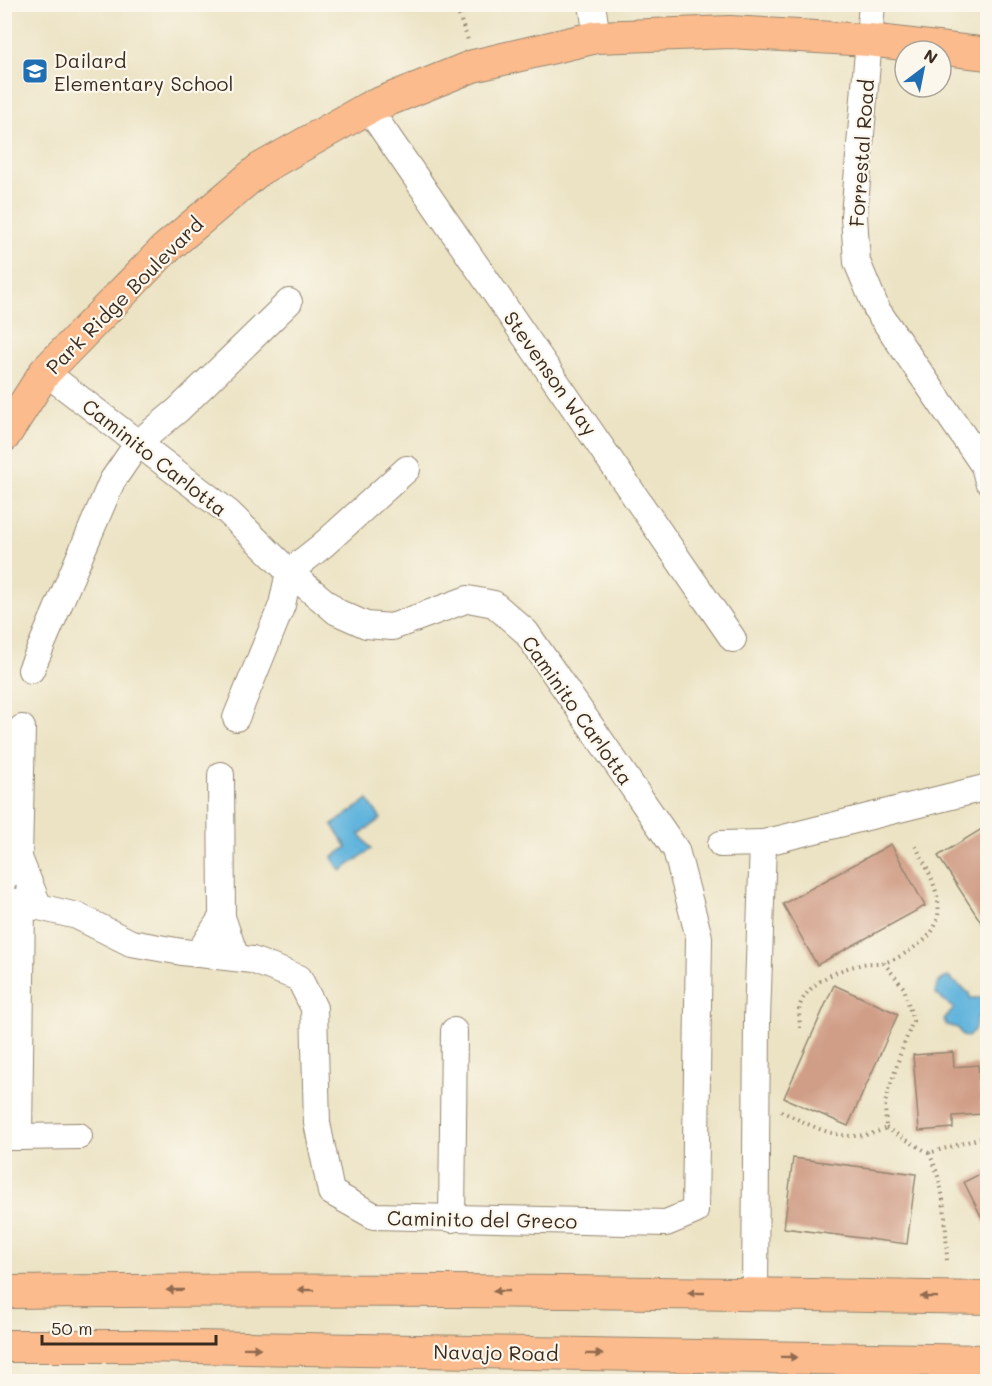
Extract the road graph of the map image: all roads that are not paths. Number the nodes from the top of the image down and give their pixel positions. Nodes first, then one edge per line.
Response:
1 (592, 4) edge
2 (872, 4) edge
3 (597, 37) junction
4 (869, 40) junction
5 (987, 54) edge
6 (368, 108) junction
7 (289, 302) dead end
8 (45, 372) junction
9 (4, 436) edge
10 (138, 443) junction
11 (407, 469) dead end
12 (987, 481) edge
13 (289, 572) junction
14 (733, 639) dead end
15 (31, 670) dead end
16 (236, 718) dead end
17 (22, 728) dead end
18 (221, 775) dead end
19 (987, 787) edge
20 (763, 843) junction
21 (721, 844) dead end
22 (19, 858) junction
23 (4, 880) edge
24 (22, 904) edge
25 (222, 917) junction
26 (198, 954) junction
27 (236, 958) junction
28 (454, 1031) dead end
29 (79, 1136) dead end
30 (12, 1137) edge
31 (695, 1211) joint
32 (452, 1219) junction
33 (4, 1292) edge
34 (755, 1293) junction
35 (987, 1298) edge
36 (4, 1346) edge
37 (987, 1360) edge

1 - 3 street
2 - 4 street, Forrestal Road
3 - 4 main road, Park Ridge Boulevard
3 - 6 main road, Park Ridge Boulevard
4 - 5 main road, Park Ridge Boulevard
4 - 12 street, Forrestal Road
6 - 8 main road, Park Ridge Boulevard
6 - 14 street, Stevenson Way
7 - 10 street
8 - 9 main road, Park Ridge Boulevard
8 - 10 street, Caminito Carlotta
10 - 13 street, Caminito Carlotta
10 - 15 street
11 - 13 street
13 - 16 street
13 - 31 street, Caminito Carlotta
17 - 22 street
18 - 25 street
19 - 20 street
20 - 21 street
20 - 34 street
22 - 23 street
22 - 24 street
24 - 26 street, Caminito del Greco
24 - 30 street
25 - 26 street
25 - 27 street
26 - 27 street, Caminito del Greco
27 - 32 street, Caminito del Greco
28 - 32 street
29 - 30 street
31 - 32 street, Caminito del Greco
34 -> 33 main road
35 -> 34 main road
36 -> 37 main road, Navajo Road

